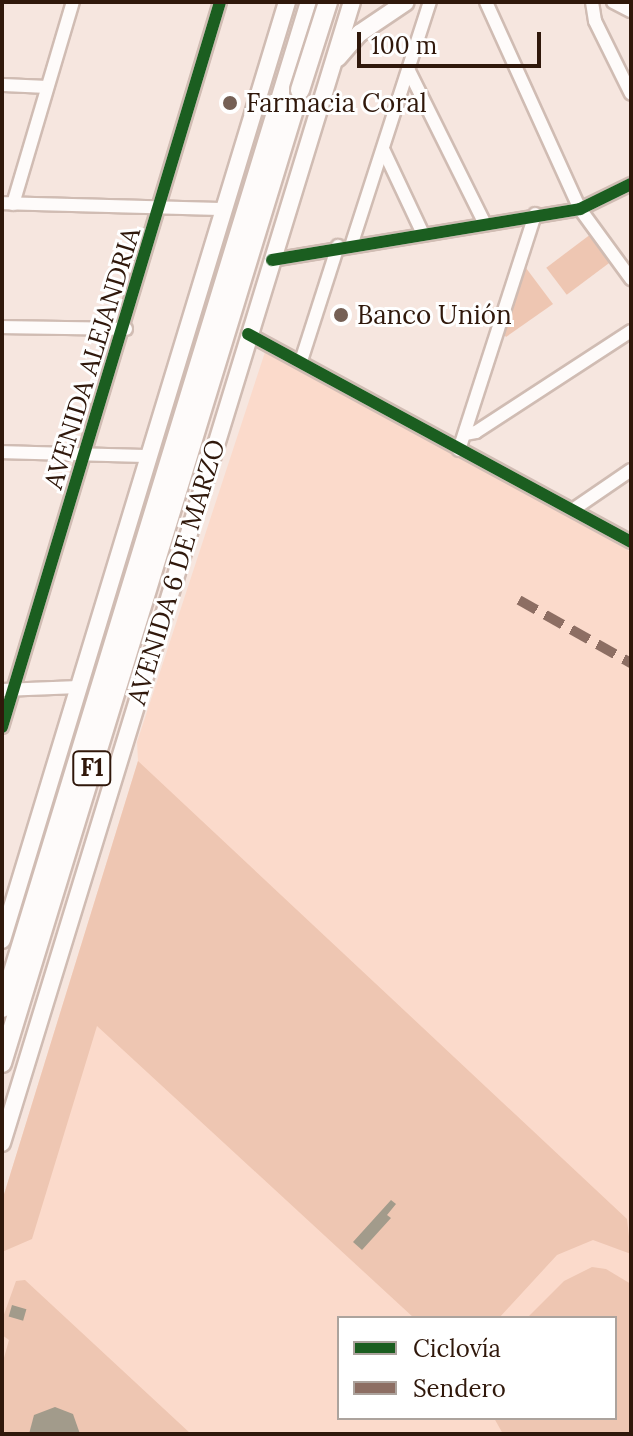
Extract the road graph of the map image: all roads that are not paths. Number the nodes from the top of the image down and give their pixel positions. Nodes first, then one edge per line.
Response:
1 (73, 2) edge
2 (220, 2) edge
3 (287, 2) edge
4 (310, 2) edge
5 (328, 2) edge
6 (343, 2) edge
7 (352, 2) edge
8 (406, 2) edge
9 (430, 2) edge
10 (486, 2) edge
11 (592, 2) edge
12 (613, 2) edge
13 (386, 8) edge
14 (631, 11) edge
15 (332, 70) junction
16 (409, 71) junction
17 (2, 85) edge
18 (47, 87) junction
19 (292, 88) junction
20 (631, 94) edge
21 (383, 149) junction
22 (631, 184) edge
23 (8, 203) edge
24 (161, 205) junction
25 (223, 209) junction
26 (580, 209) junction
27 (535, 214) junction
28 (484, 222) junction
29 (422, 232) junction
30 (352, 243) junction
31 (338, 246) junction
32 (272, 260) junction
33 (631, 279) edge
34 (2, 327) edge
35 (126, 329) junction
36 (631, 331) edge
37 (248, 334) junction
38 (301, 361) junction
39 (465, 434) junction
40 (459, 450) junction
41 (2, 452) edge
42 (86, 454) junction
43 (148, 456) junction
44 (631, 470) edge
45 (574, 509) junction
46 (631, 542) edge
47 (79, 687) junction
48 (8, 689) edge
49 (2, 727) edge
50 (4, 922) edge
51 (2, 940) edge
52 (2, 1008) edge
53 (2, 1063) edge
54 (2, 1143) edge

1 - 18 street
2 - 24 street, AVENIDA ALEJANDRIA
3 - 25 main road
4 - 6 main road
4 - 19 highway, AVENIDA 6 DE MARZO / F1
5 - 19 highway, AVENIDA 6 DE MARZO / F1, bridge
7 - 15 main road, AVENIDA 6 DE MARZO
8 - 13 main road
9 - 16 street
10 - 26 street
11 - 20 street
12 - 14 street
13 - 15 main road
15 - 32 main road, AVENIDA 6 DE MARZO
16 - 21 street
16 - 28 street
17 - 18 street
18 - 23 street
19 - 52 highway, AVENIDA 6 DE MARZO / F1
19 - 53 highway, AVENIDA 6 DE MARZO / F1
21 - 29 street
21 - 30 street
22 - 26 street
23 - 24 street
24 - 25 street
24 - 35 street, AVENIDA ALEJANDRIA
25 - 43 main road
26 - 27 street
26 - 33 street
27 - 28 street
27 - 39 street
28 - 29 street
29 - 30 street
30 - 31 street
31 - 32 street
31 - 38 street
32 - 37 main road, AVENIDA 6 DE MARZO
34 - 35 street
35 - 42 street, AVENIDA ALEJANDRIA
36 - 39 street
37 - 38 street
37 - 54 main road, AVENIDA 6 DE MARZO
38 - 40 street
39 - 40 street
40 - 45 street
41 - 42 street
42 - 43 street
42 - 48 street, AVENIDA ALEJANDRIA
43 - 47 main road
44 - 45 street
45 - 46 street
47 - 48 street
47 - 50 main road
48 - 49 street, AVENIDA ALEJANDRIA
50 - 51 main road

